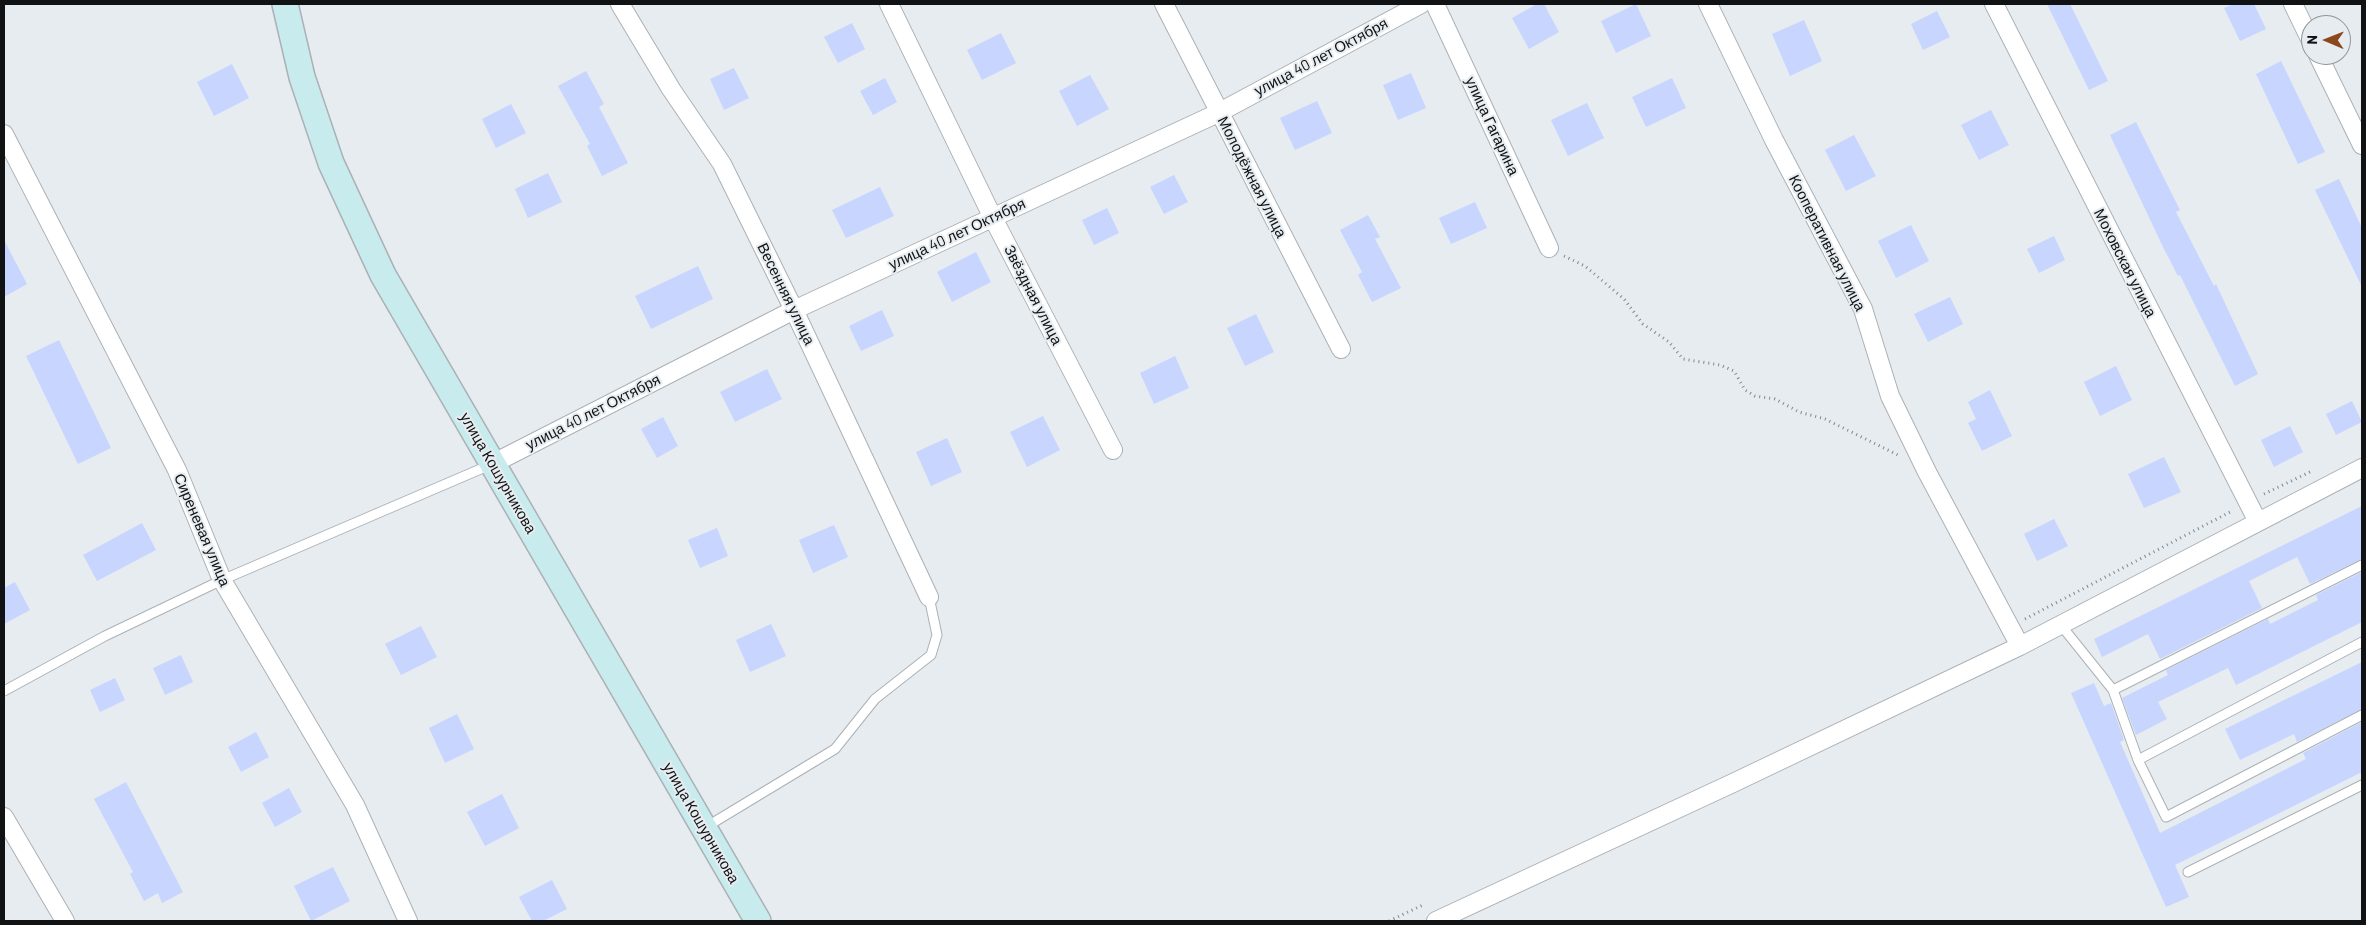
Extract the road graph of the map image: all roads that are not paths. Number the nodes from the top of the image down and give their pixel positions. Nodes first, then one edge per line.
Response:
1 (285, 4) edge
2 (620, 4) edge
3 (889, 4) edge
4 (1164, 4) edge
5 (1421, 4) edge
6 (1435, 4) edge
7 (1708, 4) edge
8 (1994, 4) edge
9 (2293, 4) edge
10 (2301, 20) edge
11 (2323, 65) edge
12 (1218, 112) junction
13 (4, 134) edge
14 (2362, 145) edge
15 (993, 218) junction
16 (1549, 248) road end
17 (794, 310) junction
18 (1341, 349) dead end
19 (1113, 450) dead end
20 (492, 464) junction
21 (2362, 468) edge
22 (2258, 522) junction
23 (2362, 565) edge
24 (222, 580) junction
25 (929, 597) joint
26 (2060, 624) junction
27 (2362, 642) edge
28 (2020, 646) junction
29 (2112, 690) junction
30 (4, 691) edge
31 (2362, 715) edge
32 (2138, 760) junction
33 (2362, 785) edge
34 (4, 817) edge
35 (704, 828) junction
36 (2188, 872) dead end
37 (64, 921) edge
38 (408, 921) edge
39 (758, 921) edge
40 (1436, 921) edge

1 - 20 main road, улица Кошурникова
2 - 17 street, Весенняя улица
3 - 15 street, Звёздная улица
4 - 12 street, Молодёжная улица
5 - 12 street, улица 40 лет Октября
6 - 16 street, улица Гагарина
7 - 28 street, Кооперативная улица
8 - 22 street, Моховская улица
9 - 10 street
11 - 14 street
12 - 15 street, улица 40 лет Октября
12 - 18 street, Молодёжная улица
13 - 24 street, Сиреневая улица
15 - 17 street, улица 40 лет Октября
15 - 19 street, Звёздная улица
17 - 20 street, улица 40 лет Октября
17 - 25 street, Весенняя улица
20 - 24 lane
20 - 35 main road, улица Кошурникова
21 - 22 street
22 - 26 street
23 - 29 lane
24 - 30 lane
24 - 38 street, Сиреневая улица
25 - 35 lane
26 - 28 street
26 - 29 lane
27 - 32 lane
28 - 40 street
29 - 32 lane
31 - 32 lane
33 - 36 lane
34 - 37 street
35 - 39 main road, улица Кошурникова

